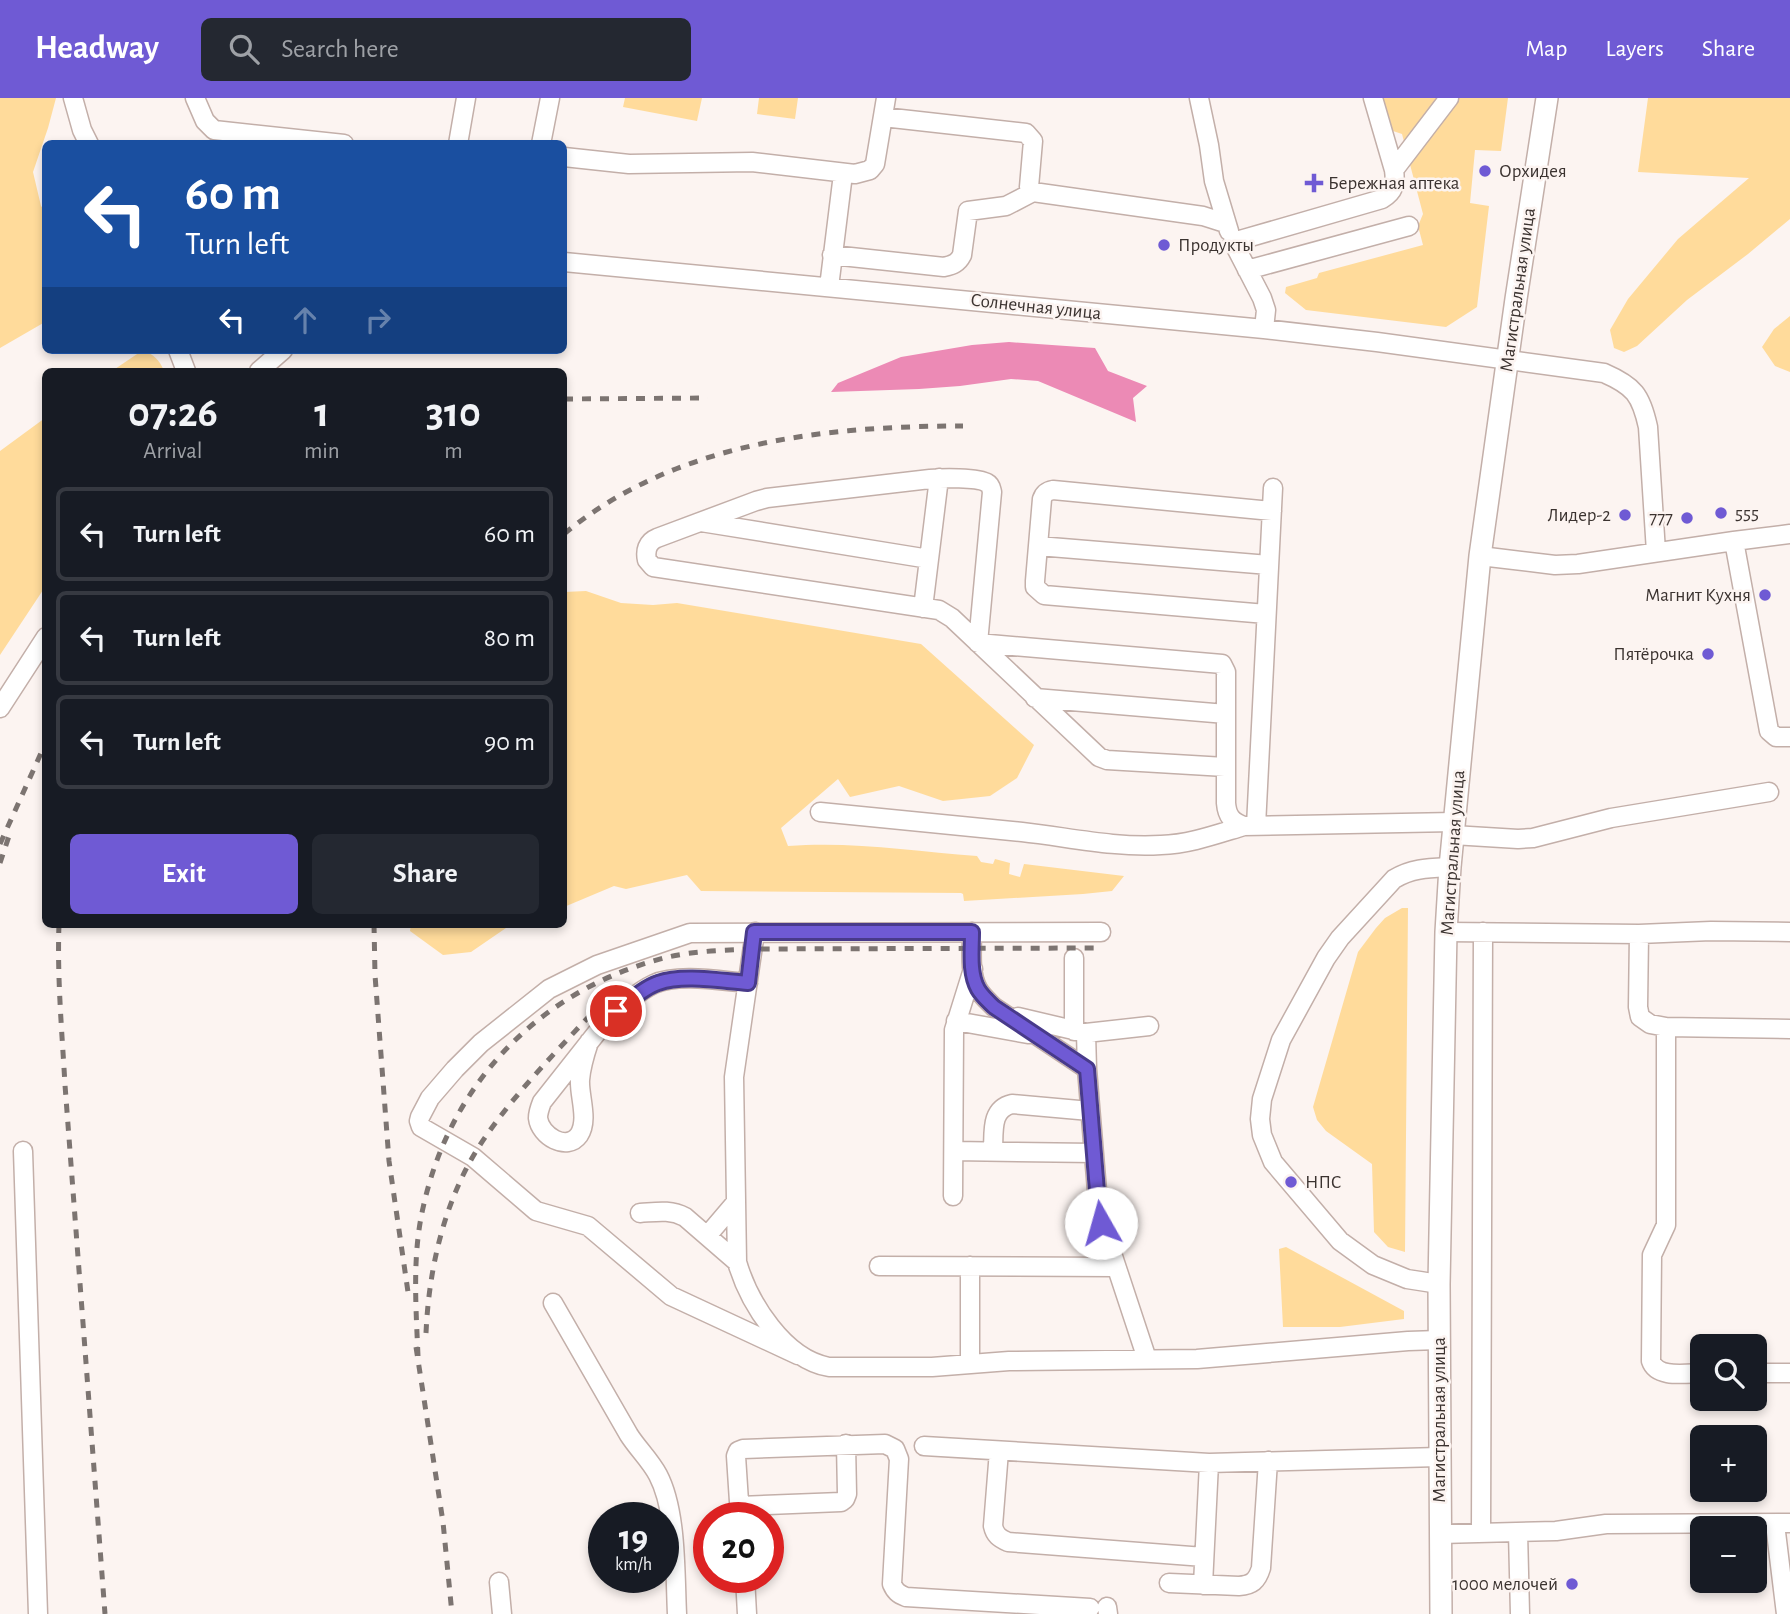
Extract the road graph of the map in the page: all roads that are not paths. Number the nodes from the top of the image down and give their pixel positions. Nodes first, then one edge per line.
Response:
1 (73, 98) edge
2 (195, 98) edge
3 (466, 98) edge
4 (550, 98) edge
5 (886, 98) edge
6 (1199, 98) edge
7 (1373, 98) edge
8 (1449, 98) edge
9 (1547, 98) edge
10 (883, 117) junction
11 (87, 140) edge
12 (307, 140) edge
13 (459, 140) edge
14 (542, 140) edge
15 (567, 158) edge
16 (1394, 170) junction
17 (843, 174) junction
18 (1033, 192) junction
19 (1225, 223) junction
20 (1409, 226) dead end
21 (1233, 242) junction
22 (832, 255) junction
23 (567, 262) edge
24 (1247, 270) junction
25 (829, 287) junction
26 (1264, 330) junction
27 (278, 354) edge
28 (1508, 360) junction
29 (262, 368) edge
30 (939, 478) junction
31 (1273, 488) dead end
32 (1272, 511) junction
33 (700, 522) junction
34 (1790, 534) edge
35 (1734, 541) junction
36 (1038, 545) junction
37 (1656, 552) junction
38 (1480, 555) junction
39 (929, 559) junction
40 (1269, 565) junction
41 (923, 608) junction
42 (1266, 614) junction
43 (952, 618) junction
44 (980, 621) junction
45 (42, 643) edge
46 (978, 643) junction
47 (1008, 646) junction
48 (1007, 671) junction
49 (1035, 698) junction
50 (1073, 701) junction
51 (0, 708) edge
52 (1226, 714) junction
53 (1070, 731) junction
54 (1790, 737) edge
55 (1225, 767) junction
56 (1769, 792) dead end
57 (820, 812) dead end
58 (1250, 826) junction
59 (1454, 828) junction
60 (1450, 867) junction
61 (754, 932) junction
62 (972, 932) junction
63 (1101, 932) dead end
64 (1446, 932) junction
65 (1483, 932) junction
66 (1790, 932) edge
67 (1639, 934) junction
68 (1074, 958) dead end
69 (973, 969) junction
70 (748, 983) junction
71 (1005, 1014) junction
72 (956, 1021) junction
73 (1149, 1026) dead end
74 (1666, 1027) junction
75 (1790, 1029) edge
76 (1080, 1032) junction
77 (1037, 1035) junction
78 (589, 1042) junction
79 (1087, 1069) junction
80 (1090, 1111) junction
81 (954, 1151) junction
82 (23, 1152) dead end
83 (993, 1152) junction
84 (1094, 1153) junction
85 (953, 1196) dead end
86 (736, 1202) junction
87 (640, 1213) dead end
88 (707, 1236) junction
89 (737, 1262) junction
90 (879, 1266) dead end
91 (970, 1266) junction
92 (1115, 1267) junction
93 (1439, 1284) junction
94 (554, 1303) dead end
95 (1439, 1340) junction
96 (798, 1355) junction
97 (1147, 1359) junction
98 (970, 1363) junction
99 (1690, 1373) edge
100 (1767, 1373) edge
101 (1790, 1373) edge
102 (846, 1444) junction
103 (924, 1446) dead end
104 (999, 1451) junction
105 (1440, 1457) junction
106 (1268, 1461) junction
107 (1209, 1463) junction
108 (739, 1502) edge
109 (784, 1508) edge
110 (1782, 1524) edge
111 (1481, 1532) junction
112 (1518, 1532) junction
113 (1440, 1534) junction
114 (1204, 1557) junction
115 (499, 1582) dead end
116 (1169, 1583) dead end
117 (1203, 1585) junction
118 (746, 1593) edge
119 (1057, 1610) edge
120 (1102, 1610) edge
121 (38, 1614) edge
122 (502, 1614) edge
123 (677, 1614) edge
124 (747, 1614) edge
125 (1441, 1614) edge
126 (1520, 1614) edge
127 (1786, 1614) edge

1 - 11 street
2 - 12 street
3 - 13 street
4 - 14 street
5 - 10 street
6 - 19 street
7 - 16 street
8 - 16 street
9 - 28 main road, Магистральная улица
10 - 17 street
10 - 18 street
15 - 17 street
16 - 21 street
17 - 22 street
18 - 19 street
18 - 22 street
19 - 21 street
20 - 24 street
21 - 24 street
22 - 25 street
23 - 25 street, Солнечная улица
24 - 26 street
25 - 26 street, Солнечная улица
26 - 28 street, Солнечная улица
27 - 29 street
28 - 37 street, Солнечная улица
28 - 38 main road, Магистральная улица
30 - 33 street
30 - 39 street
30 - 44 street
31 - 32 street
32 - 36 street
32 - 40 street
33 - 39 street
33 - 41 street
34 - 35 street
35 - 37 street
35 - 54 street
36 - 40 street
36 - 42 street
37 - 38 street
38 - 59 main road, Магистральная улица
39 - 41 street
40 - 42 street
41 - 43 street
42 - 58 street
43 - 44 street
43 - 46 street
44 - 46 street
45 - 51 street
46 - 47 street
46 - 48 street
47 - 48 street
47 - 52 street
48 - 49 street
49 - 50 street
49 - 53 street
50 - 52 street
50 - 53 street
52 - 55 street
53 - 55 street
55 - 58 street
56 - 59 street
57 - 58 street
58 - 59 street
59 - 60 main road, Магистральная улица
60 - 64 main road, Магистральная улица
60 - 93 street
61 - 62 street
61 - 70 street
61 - 96 street
62 - 63 street
62 - 69 street
64 - 65 street
64 - 93 main road, Магистральная улица
65 - 67 street
65 - 111 street
66 - 67 street
67 - 74 street
68 - 76 street
69 - 71 street
69 - 72 street
70 - 78 street
70 - 86 street
71 - 76 street
71 - 77 street
72 - 77 street
72 - 81 street
73 - 76 street
74 - 75 street
74 - 99 street
76 - 79 street
77 - 79 street
78 - 78 street
79 - 80 street
80 - 83 street
80 - 84 street
81 - 83 street
81 - 85 street
82 - 121 street
83 - 84 street
84 - 92 street
86 - 88 street
86 - 89 street
87 - 88 street
88 - 89 street
89 - 96 street
90 - 91 street
91 - 92 street
91 - 98 street
92 - 97 street
93 - 95 main road, Магистральная улица
94 - 123 street
95 - 97 street
95 - 105 main road, Магистральная улица
96 - 98 street
97 - 98 street
100 - 101 street
102 - 108 street
102 - 109 street
102 - 119 street
103 - 104 street
104 - 107 street
104 - 114 street
105 - 106 street
105 - 113 main road, Магистральная улица
106 - 107 street
106 - 117 street
107 - 114 street
110 - 112 street
110 - 127 street
111 - 112 street
111 - 113 street
112 - 126 street
113 - 125 main road, Магистральная улица
114 - 117 street
115 - 122 street
116 - 117 street
118 - 124 street
119 - 120 street

